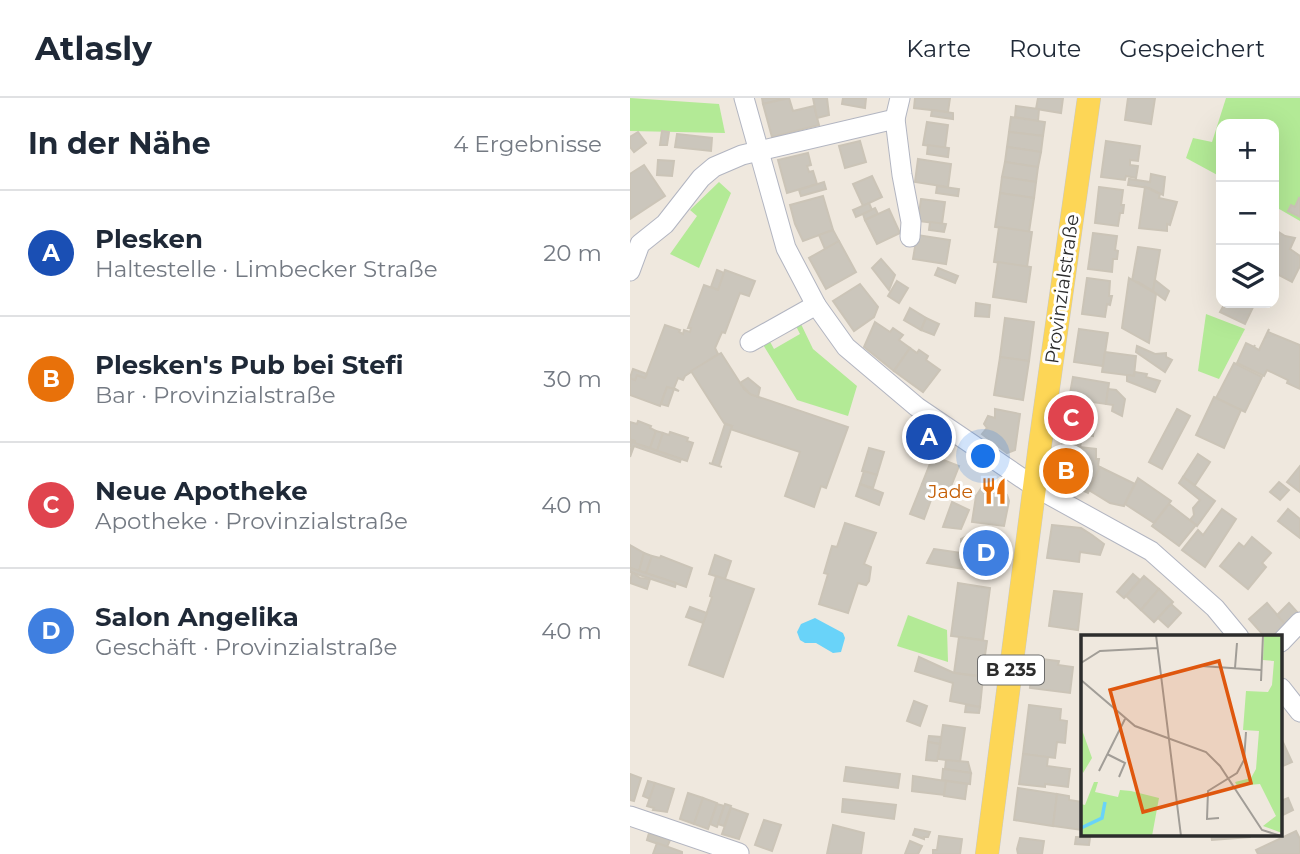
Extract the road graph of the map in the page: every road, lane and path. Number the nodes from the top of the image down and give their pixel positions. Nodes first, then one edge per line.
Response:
1 (744, 98) edge
2 (900, 98) edge
3 (1088, 98) edge
4 (895, 119) junction
5 (758, 151) junction
6 (910, 237) dead end
7 (630, 271) edge
8 (816, 305) junction
9 (750, 342) dead end
10 (1035, 486) junction
11 (1300, 622) edge
12 (1236, 635) edge
13 (1282, 641) edge
14 (1282, 689) edge
15 (1300, 712) edge
16 (630, 816) edge
17 (698, 847) edge
18 (739, 853) edge
19 (986, 854) edge

1 - 5 street
2 - 4 street
3 - 10 main road, Provinzialstraße / B 235
4 - 5 street
4 - 6 street
5 - 7 street
5 - 8 street
8 - 9 street
8 - 10 street
10 - 12 street
10 - 19 main road, Provinzialstraße / B 235
11 - 13 street
14 - 15 street
16 - 17 street
17 - 18 street

